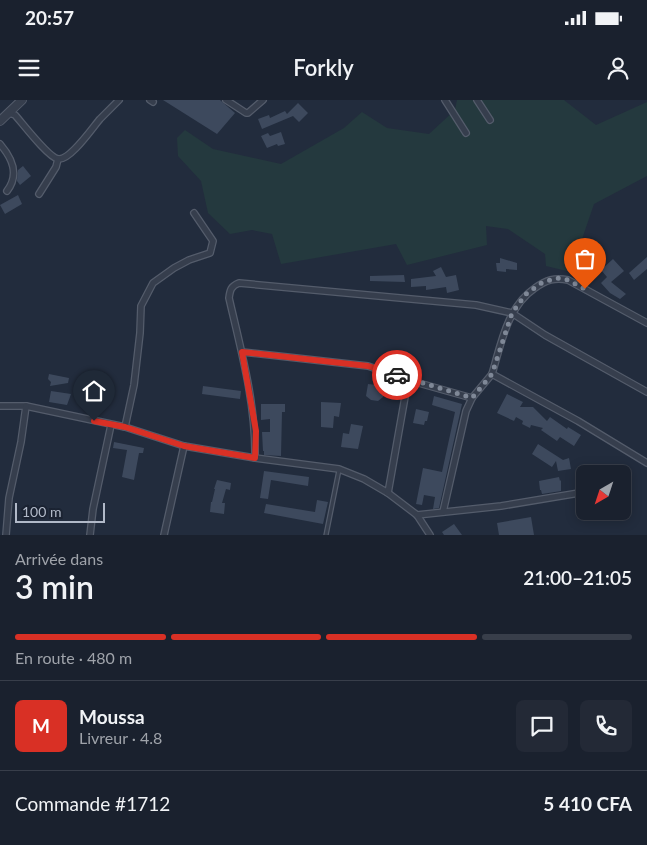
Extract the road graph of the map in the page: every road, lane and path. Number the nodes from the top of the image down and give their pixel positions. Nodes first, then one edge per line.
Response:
1 (22, 100) edge
2 (119, 100) edge
3 (226, 100) edge
4 (263, 100) edge
5 (445, 100) edge
6 (477, 100) edge
7 (9, 113) junction
8 (490, 120) dead end
9 (0, 121) edge
10 (466, 133) dead end
11 (0, 144) edge
12 (58, 159) junction
13 (7, 191) dead end
14 (39, 194) dead end
15 (194, 213) dead end
16 (512, 313) junction
17 (647, 323) edge
18 (242, 352) junction
19 (492, 374) junction
20 (408, 380) junction
21 (647, 392) edge
22 (472, 398) junction
23 (0, 406) edge
24 (26, 406) junction
25 (111, 424) junction
26 (125, 427) junction
27 (184, 446) junction
28 (255, 458) junction
29 (647, 463) edge
30 (340, 469) junction
31 (388, 493) junction
32 (576, 494) edge
33 (443, 512) junction
34 (417, 515) junction
35 (6, 535) edge
36 (90, 535) edge
37 (164, 535) edge
38 (326, 535) edge
39 (430, 535) edge

1 - 7 street
2 - 12 street
3 - 4 street
5 - 10 street
6 - 8 street
7 - 9 street
7 - 12 street
11 - 13 street
12 - 14 street
15 - 26 street
16 - 17 street
16 - 18 street
16 - 19 street
16 - 21 street
18 - 20 street
18 - 28 street
19 - 22 street
19 - 29 street
20 - 22 street
20 - 31 street
22 - 33 street
23 - 24 street
24 - 25 street
24 - 35 street
25 - 26 street
25 - 36 street
26 - 27 street
27 - 28 street
27 - 37 street
28 - 30 street
30 - 31 street
30 - 38 lane
31 - 34 street
32 - 33 street
33 - 34 street
34 - 39 street

